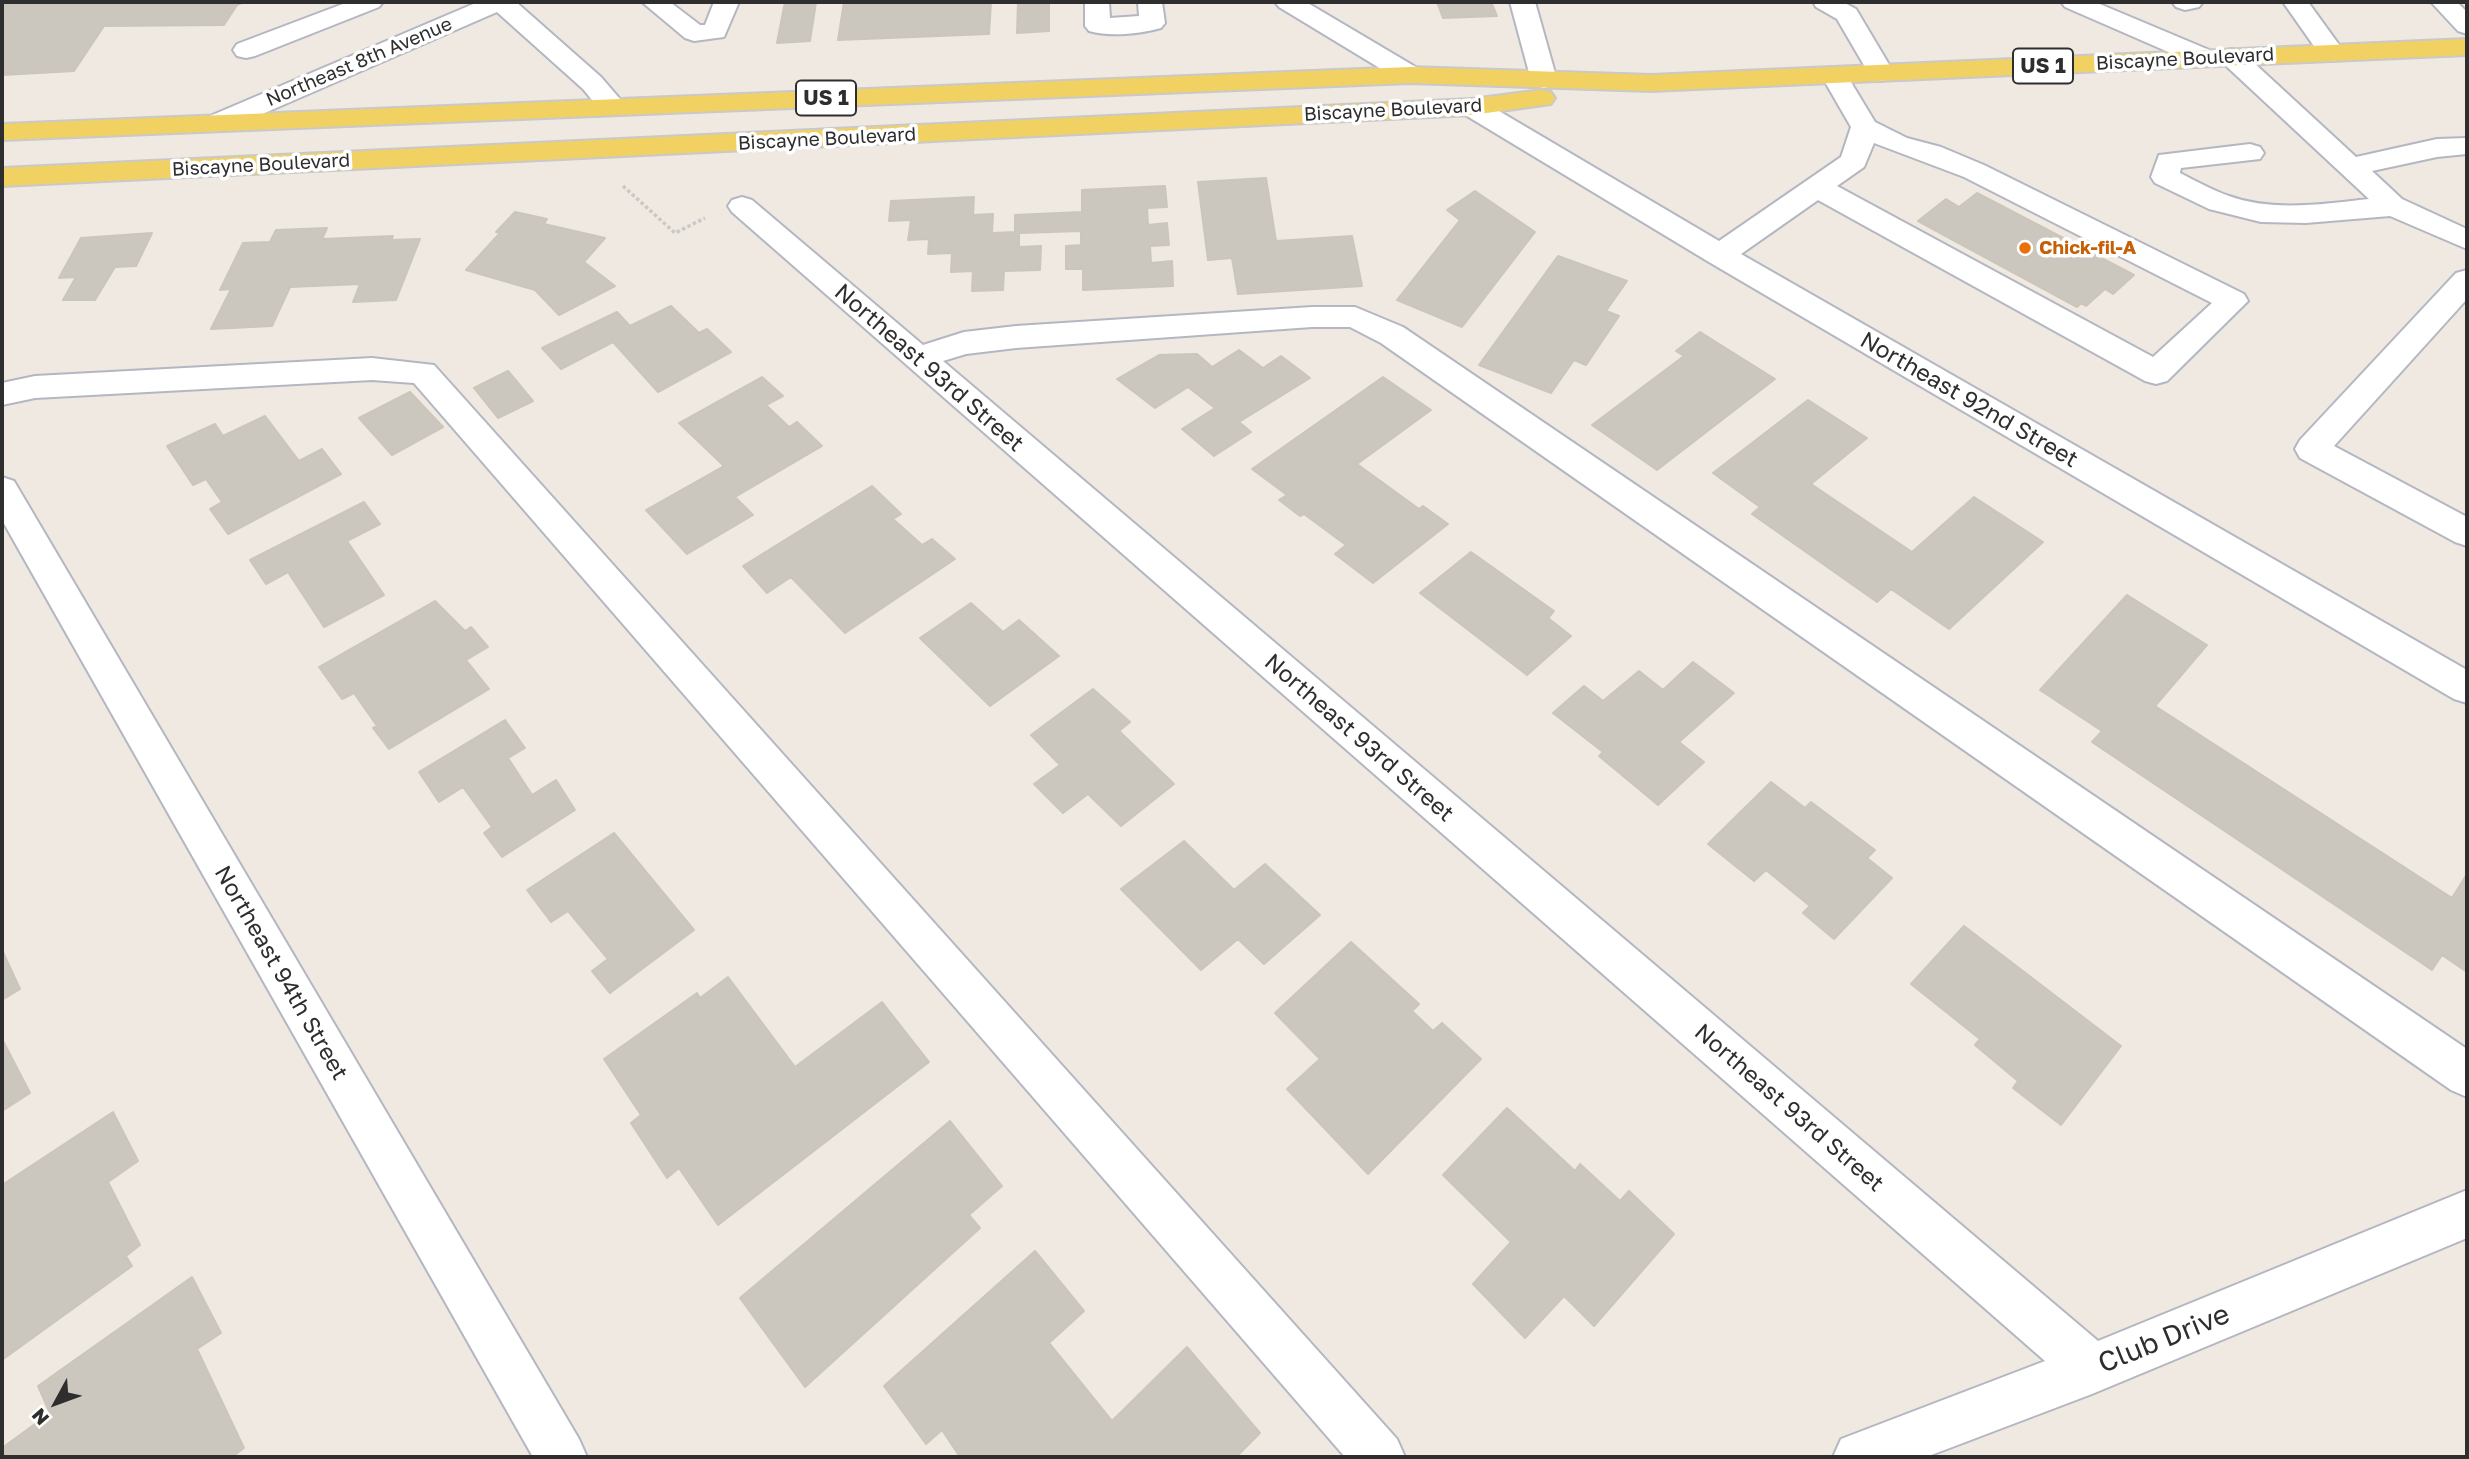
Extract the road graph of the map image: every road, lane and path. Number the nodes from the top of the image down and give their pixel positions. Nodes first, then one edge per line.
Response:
1 (370, 2) edge
2 (500, 2) edge
3 (655, 2) edge
4 (726, 2) edge
5 (1097, 2) edge
6 (1150, 2) edge
7 (1287, 2) edge
8 (1522, 2) edge
9 (1825, 2) edge
10 (2074, 2) edge
11 (2295, 2) edge
12 (2443, 2) edge
13 (2467, 26) edge
14 (2467, 47) edge
15 (246, 50) dead end
16 (2332, 53) junction
17 (2218, 58) junction
18 (1881, 73) junction
19 (1410, 75) junction
20 (1834, 75) junction
21 (1544, 80) junction
22 (1651, 83) junction
23 (612, 106) junction
24 (1472, 107) junction
25 (220, 122) junction
26 (1865, 127) junction
27 (2, 132) edge
28 (2467, 146) edge
29 (2250, 153) dead end
30 (2353, 166) junction
31 (76, 174) junction
32 (2, 177) edge
33 (615, 179) dead end
34 (1817, 187) junction
35 (742, 206) joint
36 (2395, 206) junction
37 (2467, 240) edge
38 (1720, 255) junction
39 (2467, 280) edge
40 (917, 358) junction
41 (2, 394) edge
42 (2, 489) edge
43 (2467, 533) edge
44 (2467, 688) edge
45 (2467, 1075) edge
46 (2467, 1214) edge
47 (2092, 1368) junction
48 (561, 1457) edge
49 (1379, 1457) edge
50 (1859, 1457) edge

1 - 15 street
2 - 23 street
2 - 25 street, Northeast 8th Avenue
3 - 4 street
5 - 6 street
7 - 19 street
8 - 21 street
9 - 18 street
10 - 17 street
11 - 16 street
12 - 13 street
14 - 16 main road, Biscayne Boulevard / US 1
16 - 17 main road, Biscayne Boulevard / US 1
17 - 18 main road, Biscayne Boulevard / US 1
17 - 30 street
18 - 20 main road, Biscayne Boulevard / US 1
19 - 21 main road, Biscayne Boulevard / US 1
19 - 23 main road, Biscayne Boulevard / US 1
20 - 22 main road, Biscayne Boulevard / US 1
20 - 26 street
21 - 22 main road, Biscayne Boulevard / US 1
22 - 24 main road, Biscayne Boulevard / US 1
23 - 25 main road, Biscayne Boulevard / US 1
24 - 31 main road, Biscayne Boulevard / US 1
24 - 38 street, Northeast 92nd Street
25 - 27 main road, Biscayne Boulevard / US 1
25 - 31 main road
26 - 34 street
26 - 34 street
28 - 30 street
29 - 36 street
30 - 36 street
31 - 32 main road, Biscayne Boulevard / US 1
33 - 35 path
34 - 38 street
35 - 40 street, Northeast 93rd Street
36 - 37 street
38 - 44 street, Northeast 92nd Street
39 - 43 street
40 - 45 street
40 - 47 street, Northeast 93rd Street
41 - 49 street
42 - 48 street, Northeast 94th Street
46 - 47 street, Club Drive
47 - 50 street, Club Drive

